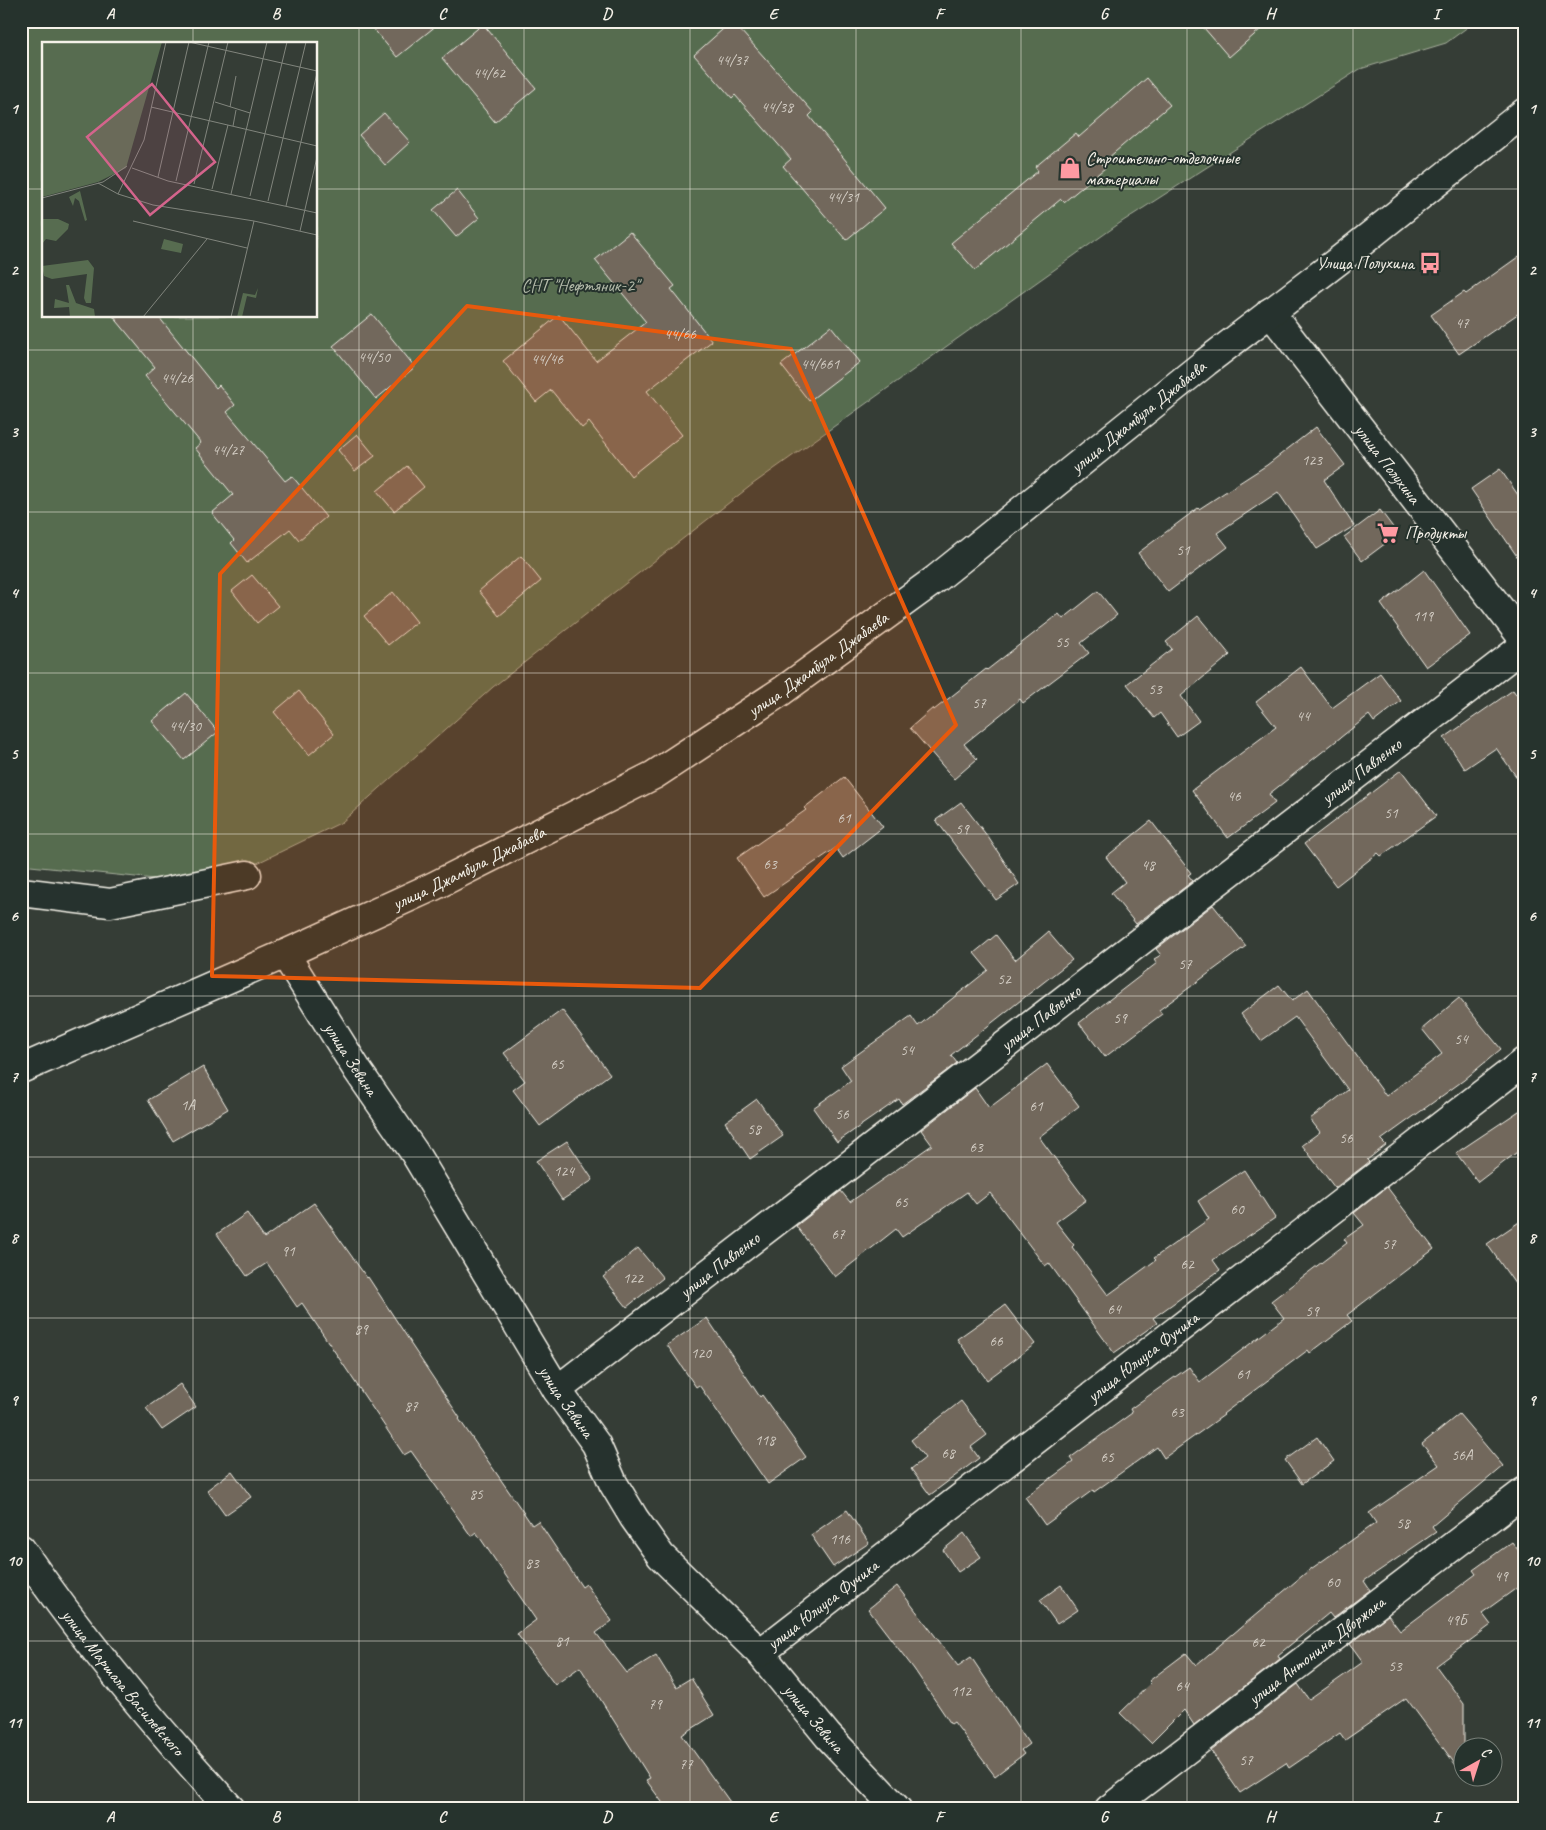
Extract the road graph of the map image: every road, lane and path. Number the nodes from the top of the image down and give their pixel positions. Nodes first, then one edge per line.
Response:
1 (1525, 112) edge
2 (1270, 312) junction
3 (1525, 640) edge
4 (1525, 645) edge
5 (247, 875) dead end
6 (21, 892) edge
7 (285, 954) junction
8 (1525, 1061) edge
9 (21, 1069) edge
10 (557, 1390) junction
11 (1525, 1491) edge
12 (21, 1549) edge
13 (760, 1653) junction
14 (231, 1809) edge
15 (897, 1809) edge
16 (1109, 1809) edge

1 - 2 street, улица Джамбула Джабаева
2 - 3 street, улица Полухина
2 - 7 street, улица Джамбула Джабаева
4 - 10 street, улица Павленко
5 - 6 street
7 - 9 street, улица Джамбула Джабаева
7 - 10 street, улица Зевина
8 - 13 street, улица Юлиуса Фучика
10 - 13 street, улица Зевина
11 - 16 street, улица Антонина Дворжака
12 - 14 street, улица Маршала Василевского
13 - 15 street, улица Зевина

